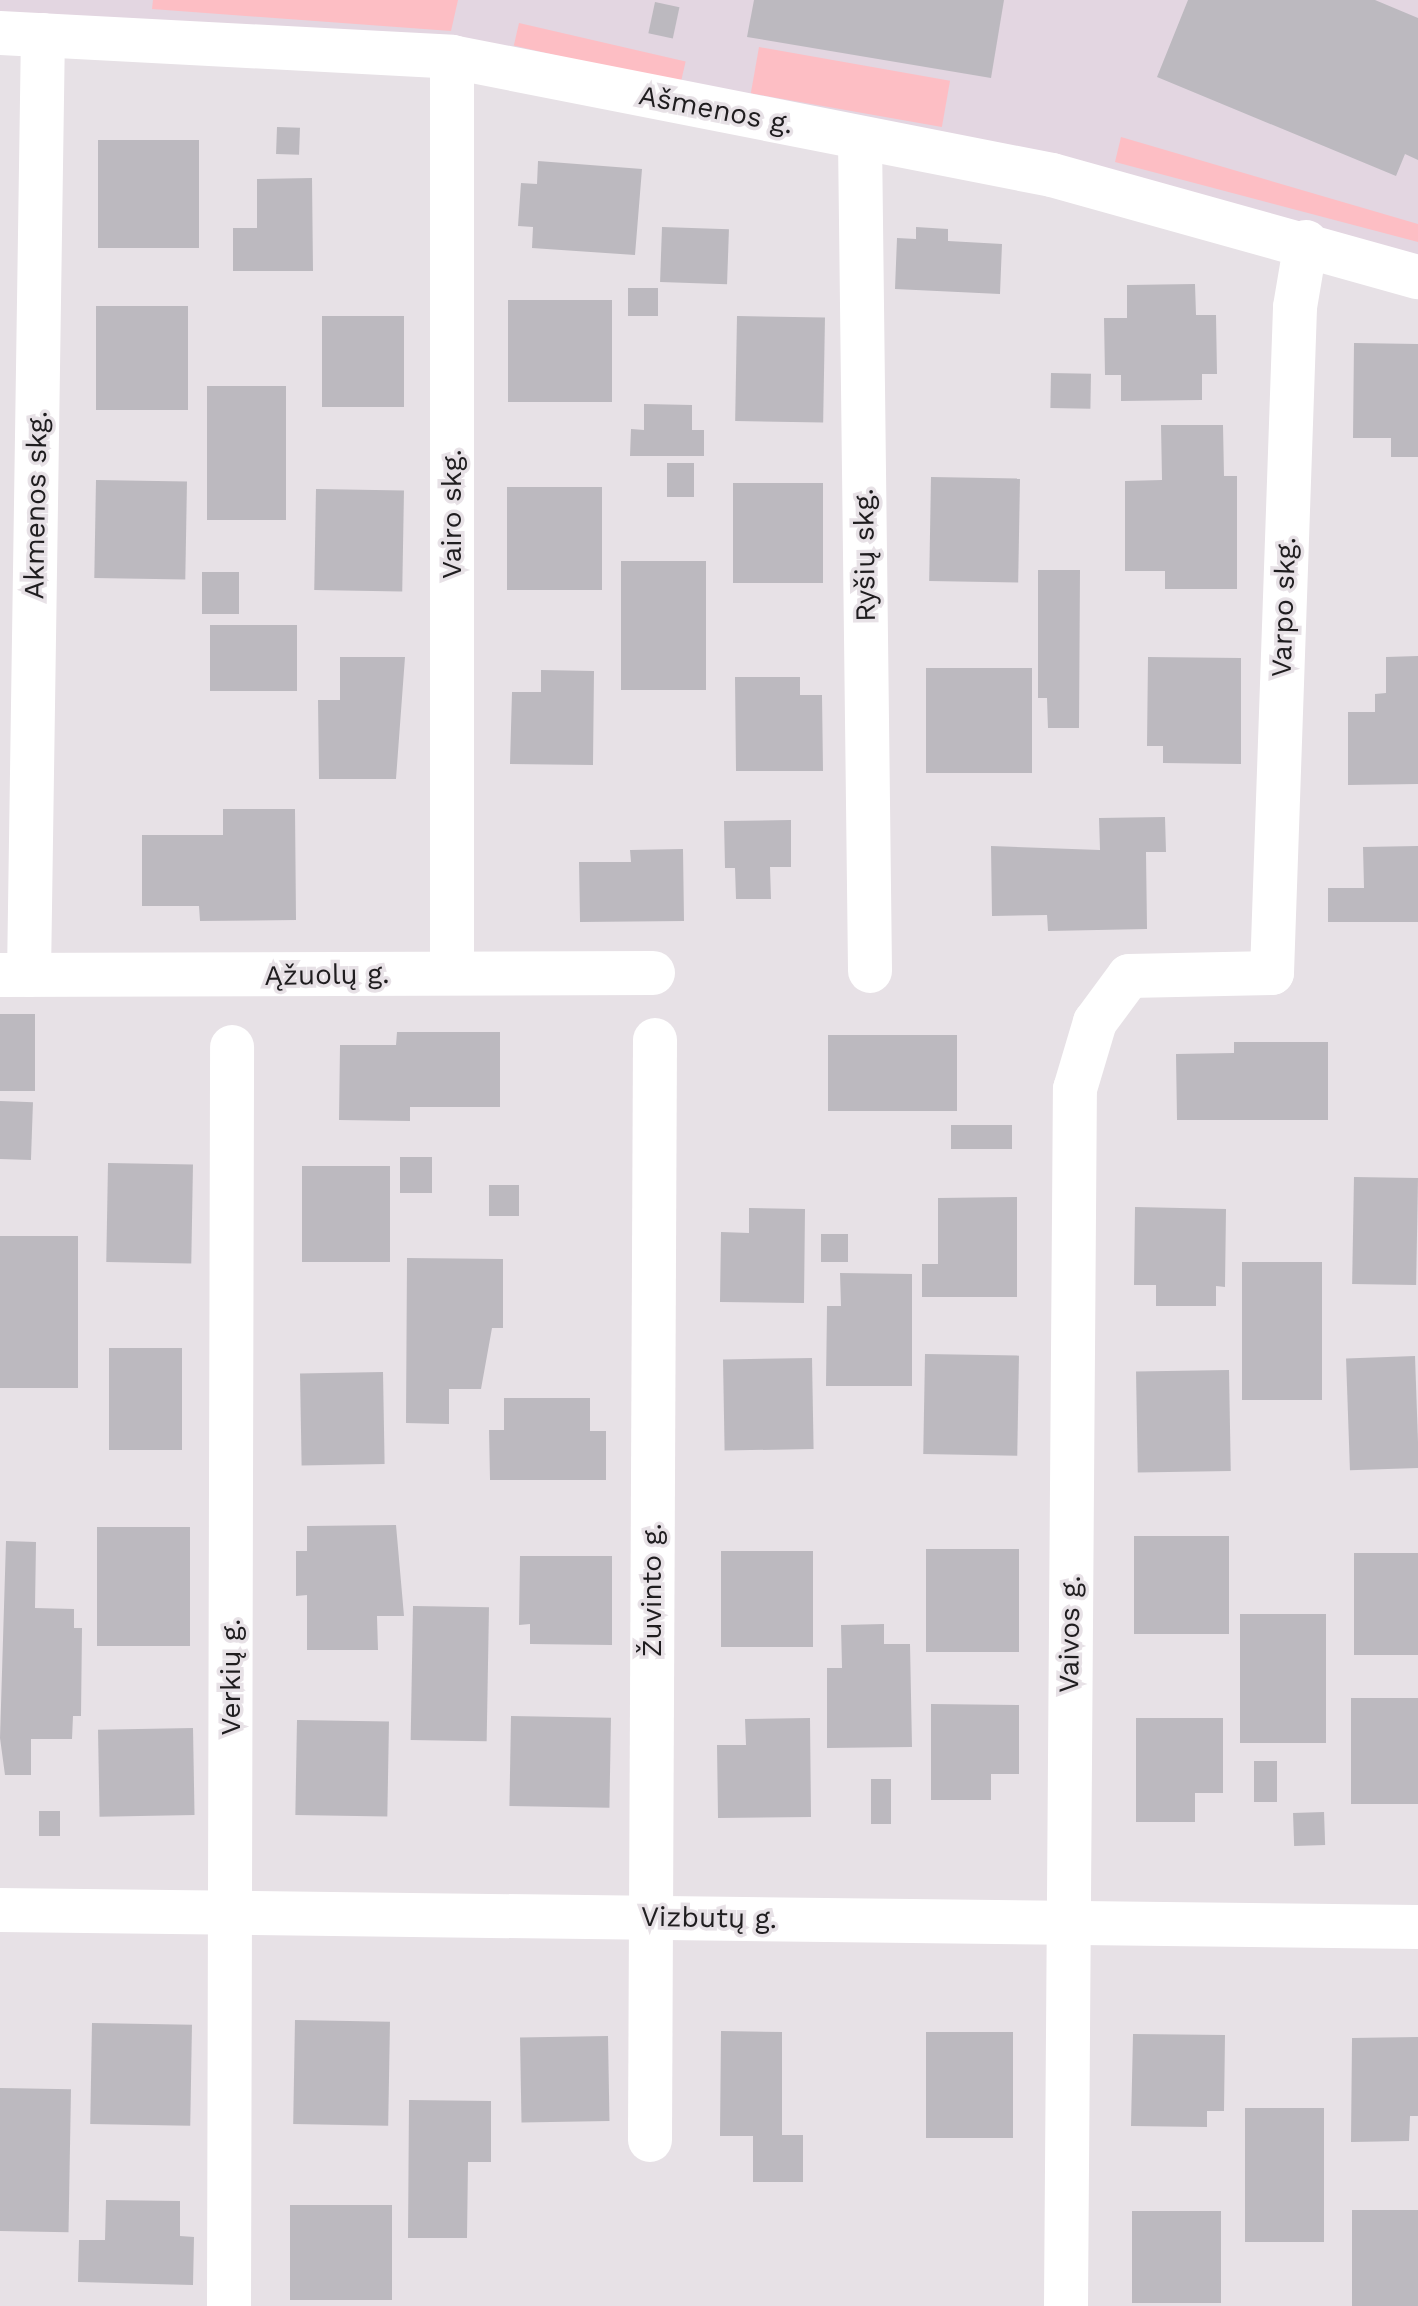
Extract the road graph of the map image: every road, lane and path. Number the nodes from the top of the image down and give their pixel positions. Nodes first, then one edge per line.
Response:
1 (0, 33) edge
2 (43, 35) junction
3 (452, 57) junction
4 (860, 139) junction
5 (1306, 242) junction
6 (1418, 277) edge
7 (870, 971) dead end
8 (452, 972) junction
9 (653, 973) dead end
10 (14, 975) edge
11 (1129, 976) joint
12 (655, 1040) dead end
13 (232, 1047) dead end
14 (0, 1910) edge
15 (230, 1911) junction
16 (650, 1917) junction
17 (1067, 1923) junction
18 (1418, 1927) edge
19 (650, 2140) dead end
20 (229, 2306) edge
21 (1066, 2306) edge

1 - 2 street, Ašmenos g.
2 - 3 street, Ašmenos g.
2 - 10 street, Akmenos skg.
3 - 4 street, Ašmenos g.
3 - 8 street, Vairo skg.
4 - 5 street, Ašmenos g.
4 - 7 street, Ryšių skg.
5 - 6 street, Ašmenos g.
5 - 11 street, Varpo skg.
8 - 9 street, Ąžuolų g.
8 - 10 street, Ąžuolų g.
11 - 17 street, Vaivos g.
12 - 16 street, Žuvinto g.
13 - 15 street, Verkių g.
14 - 15 street, Vizbutų g.
15 - 16 street, Vizbutų g.
15 - 20 street, Verkių g.
16 - 17 street, Vizbutų g.
16 - 19 street, Žuvinto g.
17 - 18 street, Vizbutų g.
17 - 21 street, Vaivos g.

